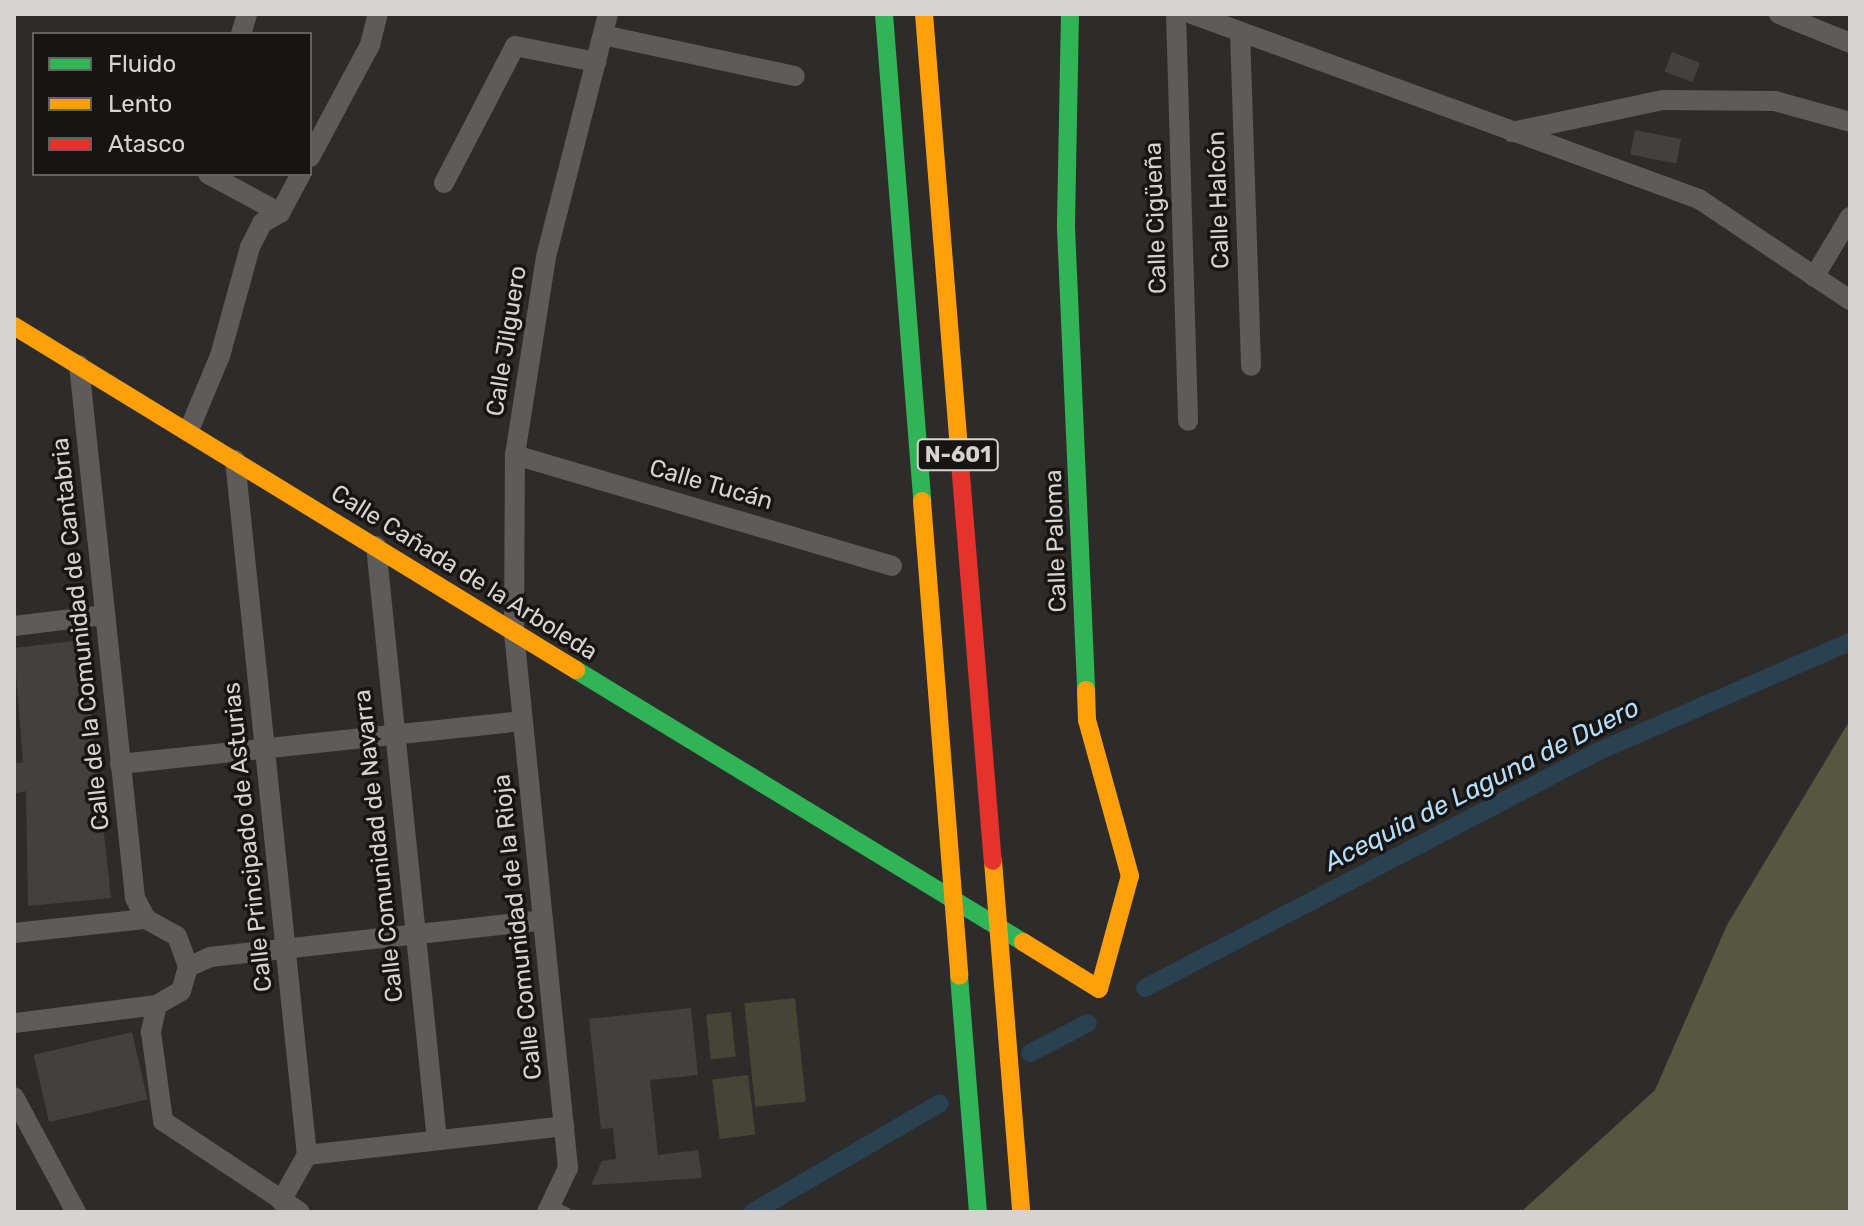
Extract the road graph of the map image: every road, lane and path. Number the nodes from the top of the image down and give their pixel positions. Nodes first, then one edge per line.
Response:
1 (378, 14) edge
2 (608, 14) edge
3 (884, 14) edge
4 (924, 14) edge
5 (1070, 14) edge
6 (1176, 14) edge
7 (1192, 14) edge
8 (1779, 14) edge
9 (1240, 32) junction
10 (603, 35) junction
11 (1850, 43) edge
12 (596, 62) junction
13 (795, 76) dead end
14 (1850, 122) edge
15 (1510, 132) junction
16 (312, 153) edge
17 (212, 176) edge
18 (300, 176) edge
19 (444, 183) dead end
20 (280, 213) junction
21 (1850, 217) edge
22 (1814, 277) junction
23 (1850, 300) edge
24 (14, 326) edge
25 (79, 365) junction
26 (1251, 366) dead end
27 (1188, 421) dead end
28 (189, 430) junction
29 (515, 455) junction
30 (235, 460) junction
31 (376, 546) junction
32 (892, 566) dead end
33 (105, 615) junction
34 (14, 626) edge
35 (514, 633) junction
36 (523, 721) junction
37 (393, 734) junction
38 (264, 750) junction
39 (120, 764) junction
40 (138, 920) junction
41 (543, 920) junction
42 (14, 933) edge
43 (415, 934) junction
44 (287, 948) junction
45 (1041, 955) joint
46 (187, 958) junction
47 (149, 1007) junction
48 (15, 1025) edge
49 (14, 1097) edge
50 (564, 1126) junction
51 (437, 1140) junction
52 (307, 1155) junction
53 (281, 1201) junction
54 (555, 1210) edge
55 (76, 1212) edge
56 (300, 1212) edge
57 (978, 1212) edge
58 (1021, 1212) edge

1 - 16 street
2 - 10 street, Calle Jilguero
3 - 57 main road, N-601
4 - 58 main road, N-601
5 - 45 main road, Calle Paloma
6 - 27 street, Calle Cigüeña
7 - 9 street
8 - 11 street
9 - 15 street
9 - 26 street, Calle Halcón
10 - 12 street, Calle Jilguero
10 - 13 street
12 - 19 street
12 - 29 street, Calle Jilguero
14 - 15 street
15 - 22 street
17 - 20 street
18 - 20 street
20 - 28 street
21 - 22 street
22 - 23 street
24 - 25 main road, Calle Cañada de la Arboleda
25 - 28 main road, Calle Cañada de la Arboleda
25 - 33 street, Calle de la Comunidad de Cantabria
28 - 30 main road, Calle Cañada de la Arboleda
29 - 32 street, Calle Tucán
29 - 35 street, Calle Jilguero
30 - 31 main road, Calle Cañada de la Arboleda
30 - 38 street, Calle Principado de Asturias
31 - 35 main road, Calle Cañada de la Arboleda
31 - 37 street, Calle Comunidad de Navarra
33 - 34 street
33 - 39 street, Calle de la Comunidad de Cantabria
35 - 36 street, Calle Comunidad de la Rioja
35 - 45 main road, Calle Cañada de la Arboleda
36 - 37 street
36 - 41 street, Calle Comunidad de la Rioja
37 - 38 street
37 - 43 street, Calle Comunidad de Navarra
38 - 39 street
38 - 44 street, Calle Principado de Asturias
39 - 40 street, Calle de la Comunidad de Cantabria
40 - 42 street
40 - 46 street
41 - 43 street
41 - 50 street, Calle Comunidad de la Rioja
43 - 44 street
43 - 51 street, Calle Comunidad de Navarra
44 - 46 street
44 - 52 street, Calle Principado de Asturias
46 - 47 street
47 - 48 street
47 - 53 street
49 - 55 street
50 - 51 street
50 - 54 street, Calle Comunidad de la Rioja
51 - 52 street
52 - 53 street
53 - 56 street

